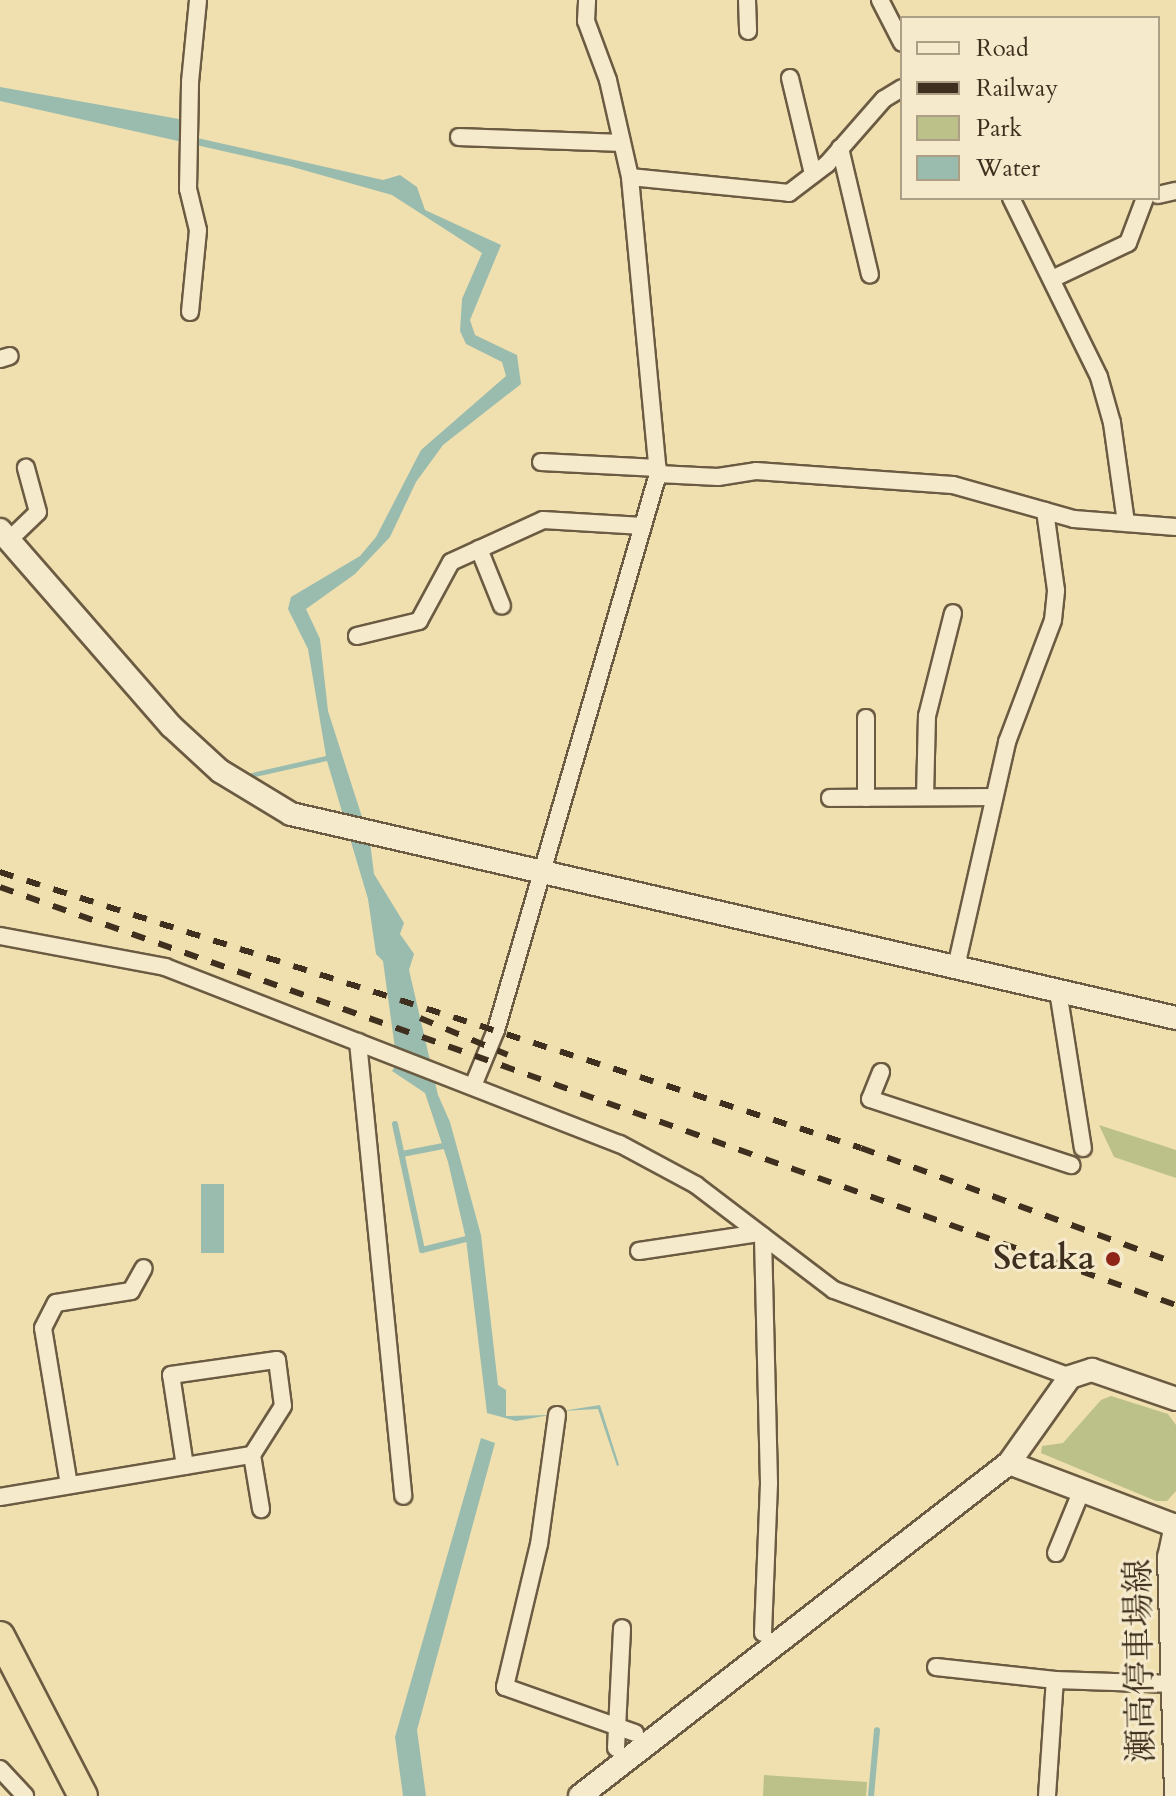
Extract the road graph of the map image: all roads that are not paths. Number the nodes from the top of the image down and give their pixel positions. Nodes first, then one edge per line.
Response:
1 (198, 0) edge
2 (587, 0) edge
3 (747, 0) edge
4 (880, 0) edge
5 (748, 31) dead end
6 (900, 39) edge
7 (790, 78) dead end
8 (900, 89) edge
9 (459, 137) dead end
10 (622, 143) junction
11 (840, 148) junction
12 (813, 174) junction
13 (630, 177) junction
14 (1012, 200) edge
15 (1144, 200) edge
16 (870, 275) dead end
17 (1052, 279) junction
18 (190, 312) dead end
19 (541, 462) dead end
20 (26, 468) dead end
21 (658, 471) junction
22 (1045, 511) junction
23 (1126, 523) junction
24 (643, 526) junction
25 (1176, 527) edge
26 (4, 535) edge
27 (479, 549) junction
28 (502, 606) dead end
29 (953, 613) dead end
30 (357, 636) dead end
31 (866, 718) dead end
32 (925, 797) junction
33 (994, 797) junction
34 (830, 798) dead end
35 (866, 798) junction
36 (543, 873) junction
37 (0, 936) edge
38 (956, 967) junction
39 (1058, 991) junction
40 (1176, 1018) edge
41 (358, 1042) junction
42 (881, 1072) dead end
43 (473, 1086) junction
44 (1083, 1148) dead end
45 (1071, 1165) dead end
46 (761, 1234) junction
47 (639, 1251) dead end
48 (144, 1268) dead end
49 (1070, 1377) junction
50 (1176, 1399) edge
51 (557, 1415) dead end
52 (252, 1455) junction
53 (1009, 1463) junction
54 (185, 1466) junction
55 (69, 1485) junction
56 (1081, 1492) junction
57 (403, 1496) dead end
58 (0, 1497) edge
59 (261, 1509) dead end
60 (1176, 1526) edge
61 (1056, 1553) dead end
62 (622, 1628) dead end
63 (763, 1633) dead end
64 (0, 1636) edge
65 (936, 1667) dead end
66 (1055, 1680) junction
67 (1173, 1684) junction
68 (618, 1727) junction
69 (1175, 1727) edge
70 (635, 1733) dead end
71 (616, 1748) dead end
72 (0, 1769) edge
73 (607, 1785) edge
74 (1176, 1795) edge
75 (25, 1796) edge
76 (83, 1796) edge
77 (580, 1796) edge
78 (1047, 1796) edge

1 - 18 street
2 - 10 street
3 - 5 street
4 - 6 street
7 - 12 street
8 - 11 street
9 - 10 street
10 - 13 street
11 - 12 street
11 - 16 street
12 - 13 street
13 - 21 street
14 - 17 street
15 - 17 street
17 - 23 street
19 - 21 street
20 - 26 street
21 - 22 street
21 - 24 street
22 - 23 street
22 - 33 street
23 - 25 street
24 - 27 street
24 - 36 street
26 - 36 street
27 - 28 street
27 - 30 street
29 - 32 street
31 - 35 street
32 - 33 street
32 - 35 street
33 - 38 street
34 - 35 street
36 - 38 street
36 - 43 street
37 - 41 street
38 - 39 street
39 - 40 street
39 - 44 street
41 - 43 street
41 - 57 street
42 - 45 street
43 - 46 street
46 - 47 street
46 - 49 street
46 - 63 street
48 - 55 street
49 - 50 street
49 - 53 street
51 - 68 street
52 - 54 street
52 - 54 street
52 - 59 street
53 - 56 street
53 - 73 street
54 - 55 street
55 - 58 street
56 - 60 street
56 - 61 street
60 - 67 street, 瀬高停車場線
62 - 68 street
64 - 76 highway
65 - 66 street
66 - 67 street
66 - 78 street
67 - 69 street, 瀬高停車場線
68 - 70 street
68 - 71 street
69 - 74 street, 瀬高停車場線
72 - 75 street
73 - 77 street

